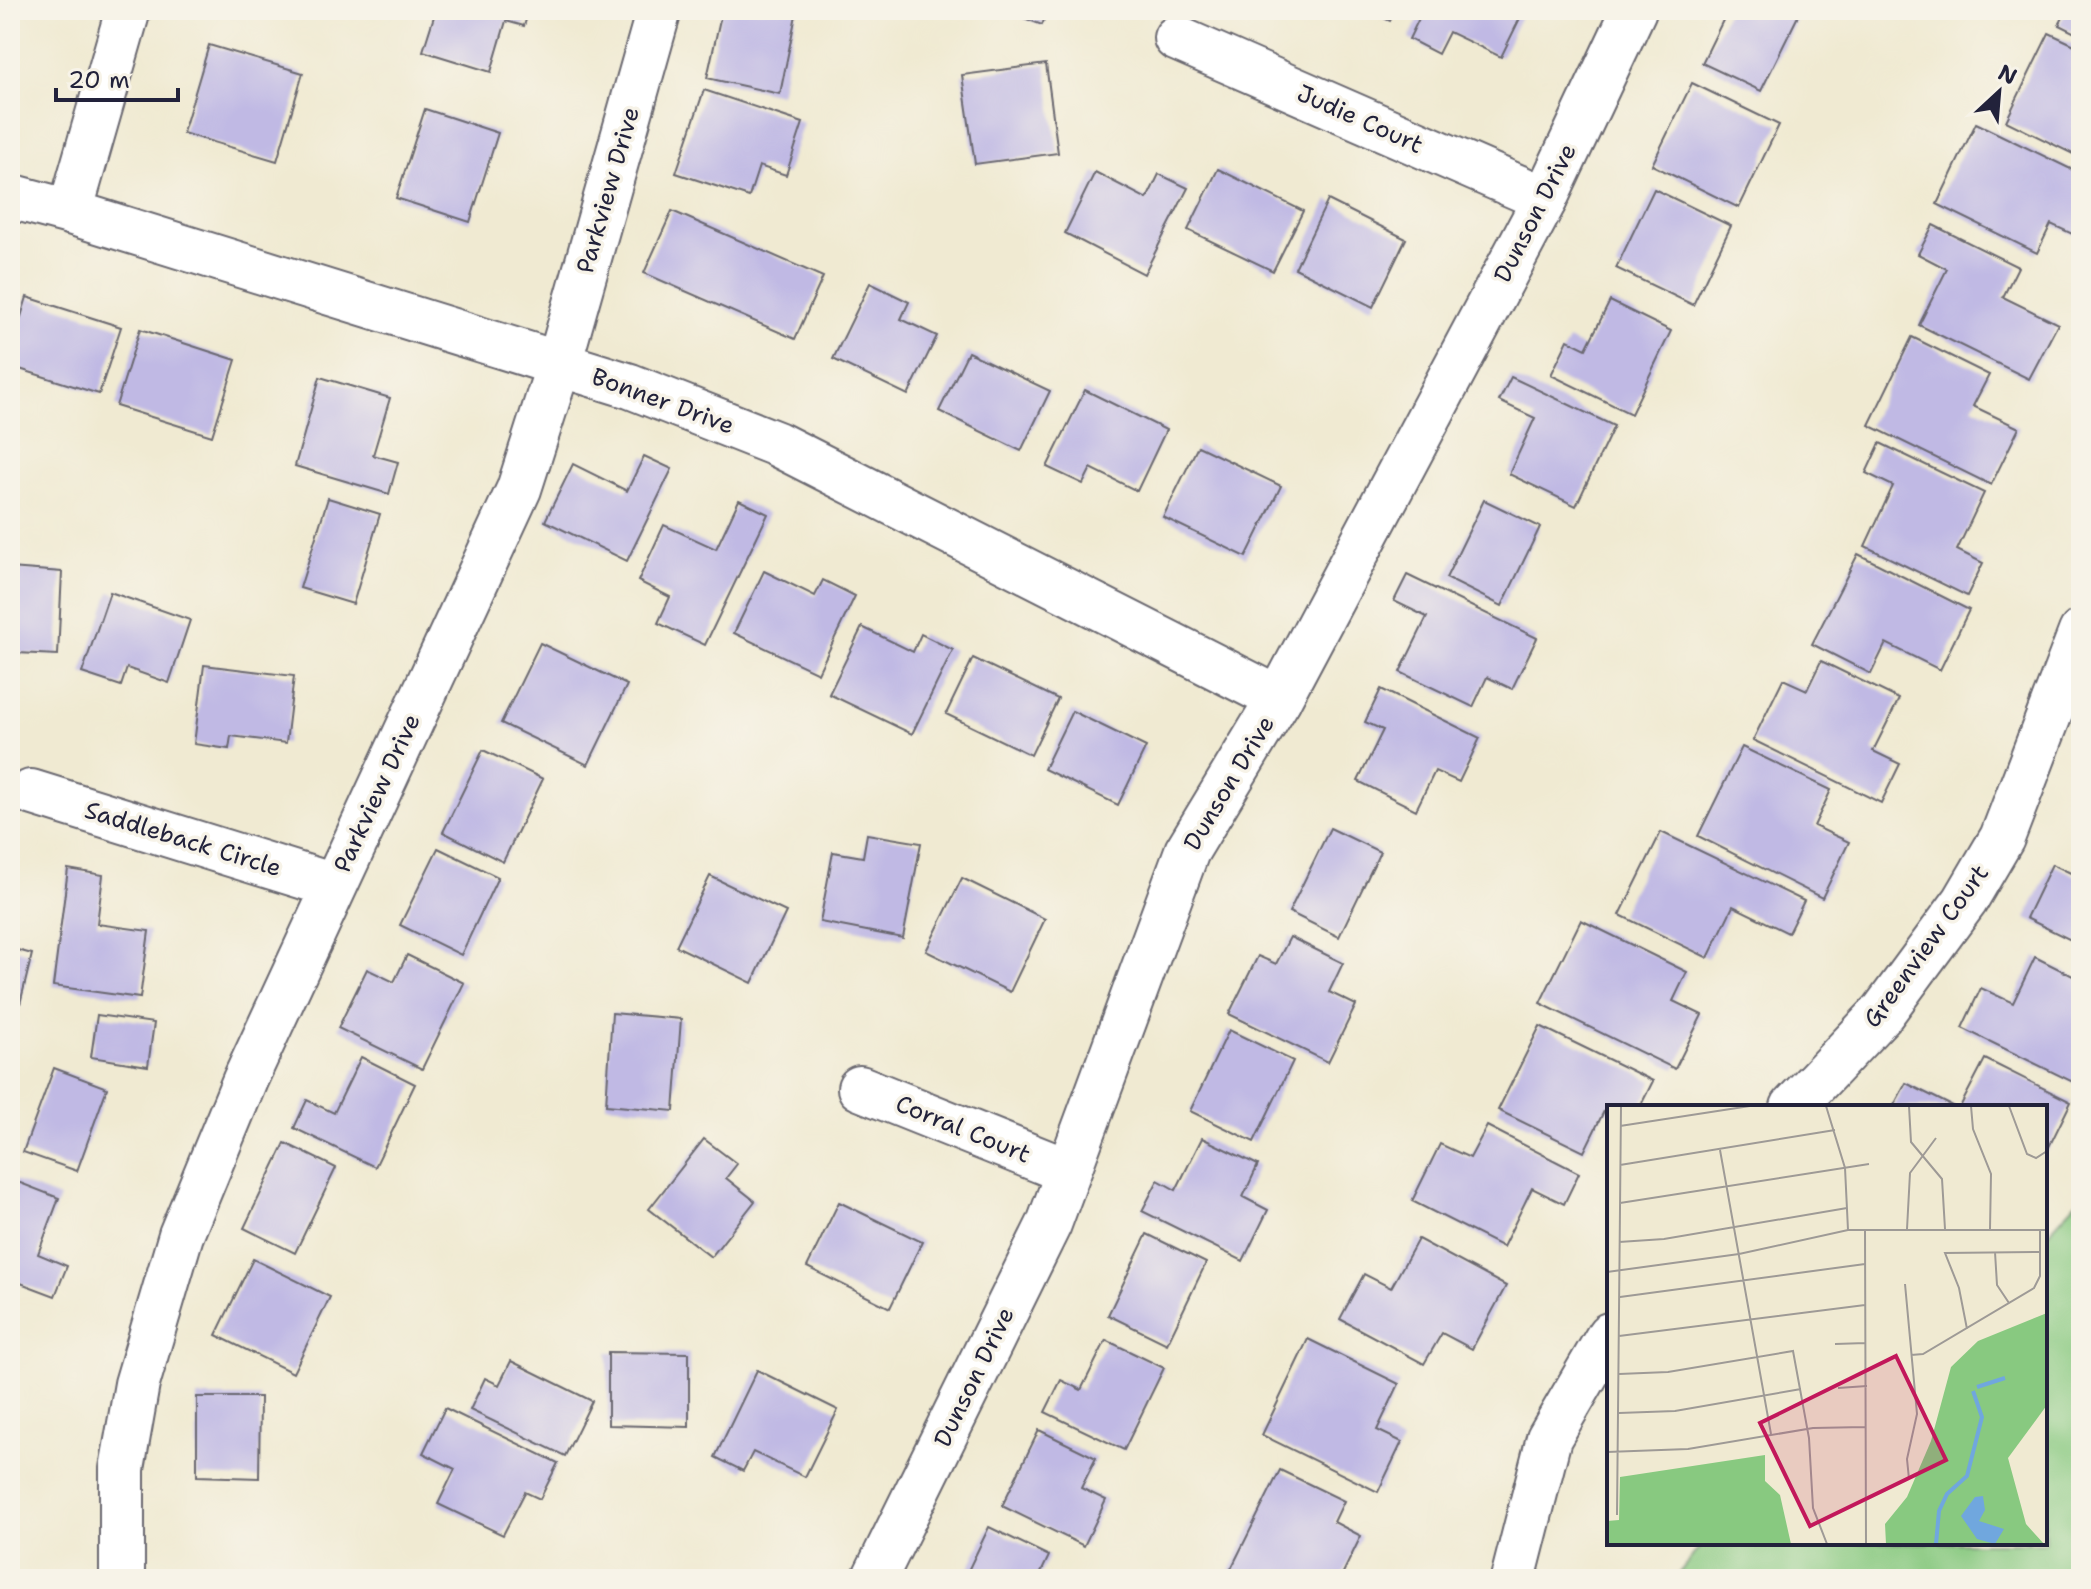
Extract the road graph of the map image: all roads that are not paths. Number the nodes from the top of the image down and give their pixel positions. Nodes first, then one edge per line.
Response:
1 (128, 10) edge
2 (659, 10) edge
3 (1634, 10) edge
4 (1176, 38) dead end
5 (10, 196) edge
6 (1545, 199) junction
7 (70, 212) junction
8 (559, 364) junction
9 (2081, 632) edge
10 (1279, 699) junction
11 (31, 792) dead end
12 (334, 886) junction
13 (860, 1088) dead end
14 (1795, 1105) edge
15 (1067, 1171) junction
16 (1607, 1338) edge
17 (122, 1579) edge
18 (874, 1579) edge
19 (1513, 1579) edge

1 - 7 street
2 - 8 street, Parkview Drive
3 - 6 street, Dunson Drive
4 - 6 street, Judie Court
5 - 7 street, Bonner Drive
6 - 10 street, Dunson Drive
7 - 8 street, Bonner Drive
8 - 10 street, Bonner Drive
8 - 12 street, Parkview Drive
9 - 14 street, Greenview Court
10 - 15 street, Dunson Drive
11 - 12 street, Saddleback Circle
12 - 17 street, Parkview Drive
13 - 15 street, Corral Court
15 - 18 street, Dunson Drive
16 - 19 street

